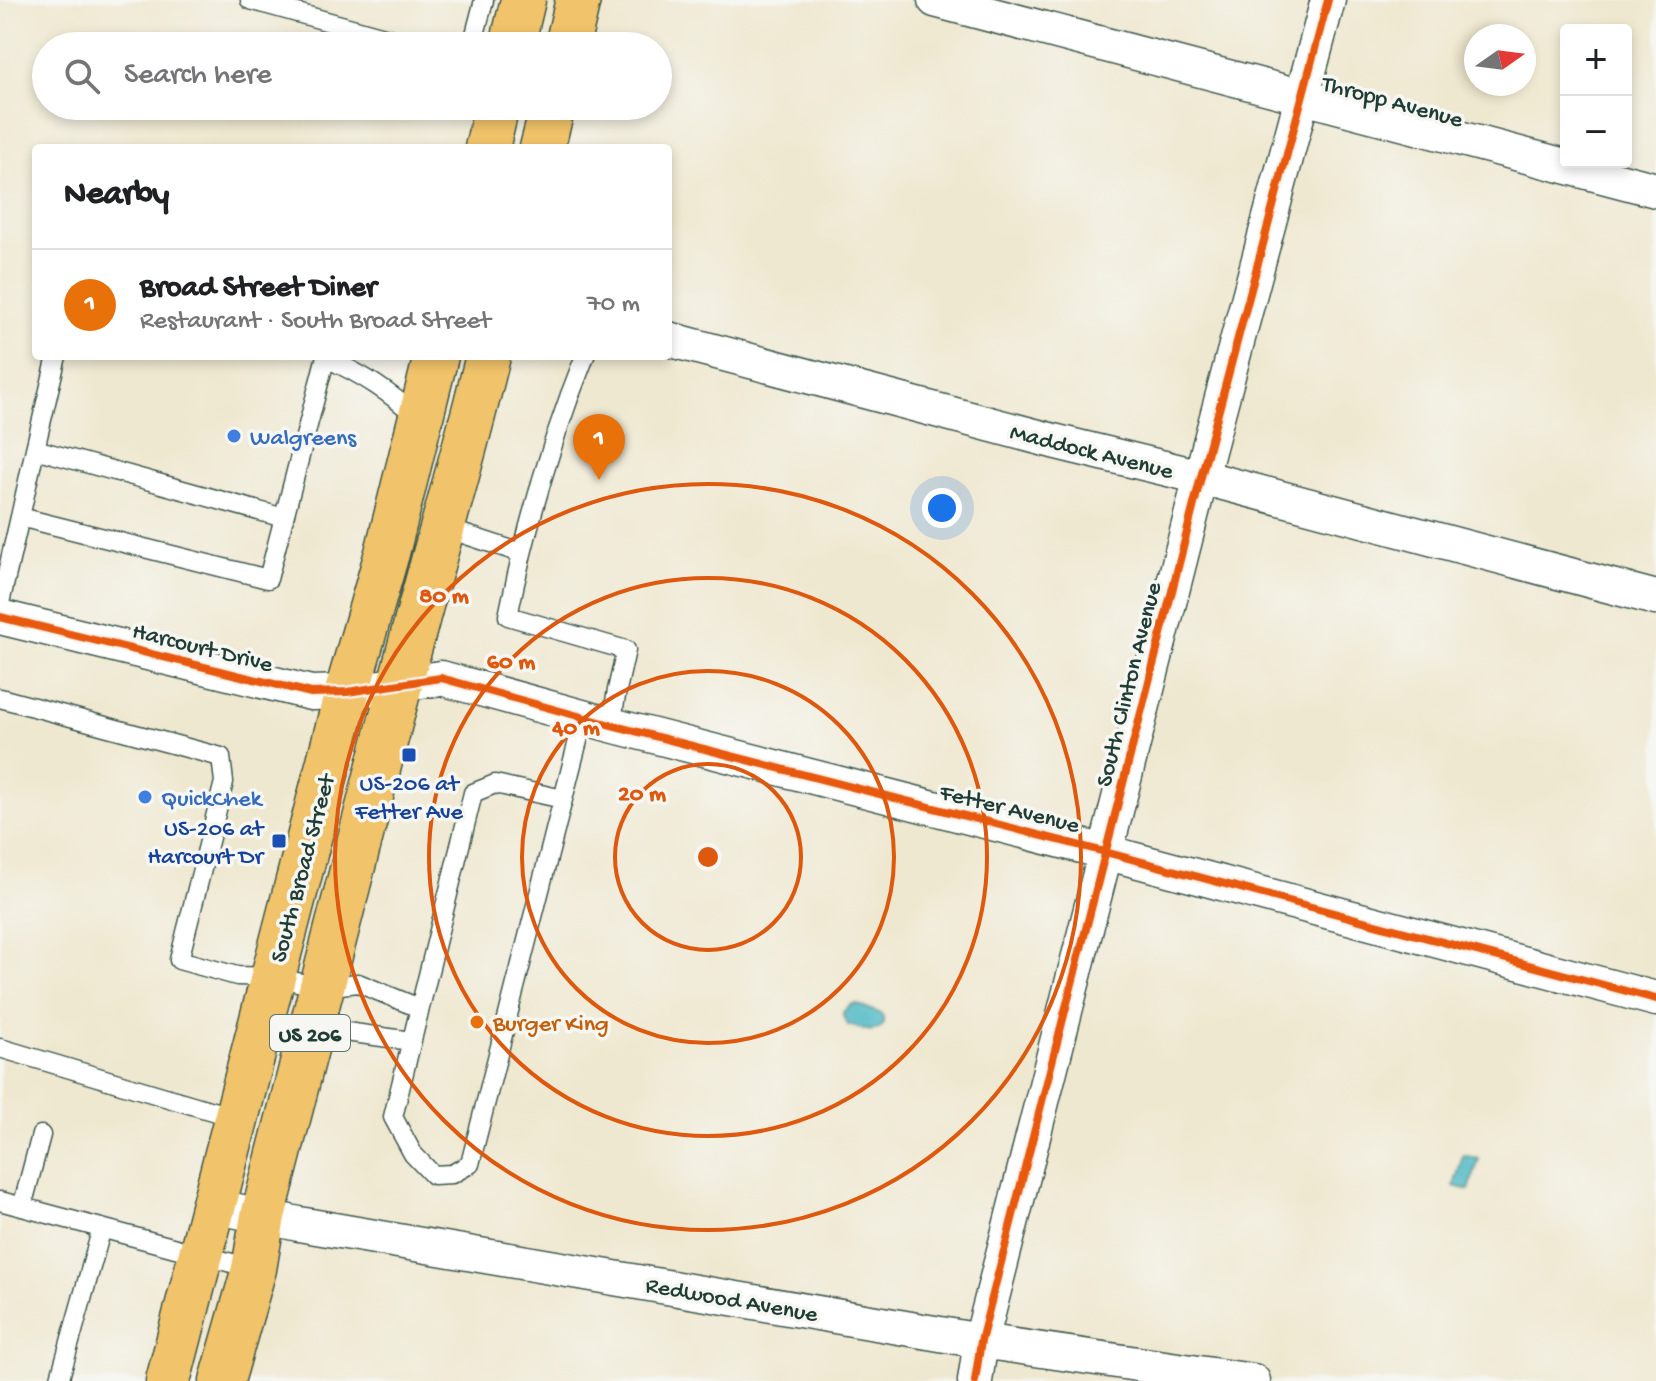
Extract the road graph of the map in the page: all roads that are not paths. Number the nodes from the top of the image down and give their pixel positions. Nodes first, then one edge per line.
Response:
1 (250, 0) edge
2 (484, 0) edge
3 (523, 0) edge
4 (578, 0) edge
5 (935, 0) edge
6 (1328, 0) edge
7 (366, 32) edge
8 (476, 32) edge
9 (515, 32) edge
10 (570, 32) edge
11 (1303, 97) junction
12 (494, 120) edge
13 (549, 120) edge
14 (488, 144) edge
15 (543, 144) edge
16 (1656, 190) edge
17 (672, 340) edge
18 (56, 360) edge
19 (325, 360) edge
20 (332, 360) edge
21 (435, 360) edge
22 (487, 360) edge
23 (583, 360) edge
24 (421, 419) junction
25 (35, 449) junction
26 (1201, 477) junction
27 (20, 517) junction
28 (284, 518) junction
29 (442, 527) junction
30 (521, 553) junction
31 (1656, 598) edge
32 (0, 603) edge
33 (0, 617) edge
34 (400, 685) junction
35 (347, 692) junction
36 (0, 698) edge
37 (598, 721) junction
38 (563, 799) junction
39 (1105, 852) junction
40 (272, 977) junction
41 (322, 987) junction
42 (1656, 999) edge
43 (419, 1008) junction
44 (261, 1023) junction
45 (309, 1036) junction
46 (411, 1041) junction
47 (0, 1048) edge
48 (236, 1118) junction
49 (41, 1135) dead end
50 (0, 1201) edge
51 (214, 1206) junction
52 (22, 1207) junction
53 (263, 1216) junction
54 (102, 1228) junction
55 (201, 1254) junction
56 (254, 1269) junction
57 (981, 1341) junction
58 (59, 1381) edge
59 (168, 1381) edge
60 (222, 1381) edge
61 (975, 1381) edge
62 (1253, 1381) edge

1 - 7 lane
2 - 8 lane
3 - 9 main road
4 - 10 main road
5 - 11 street, Thropp Avenue
6 - 11 street, South Clinton Avenue
11 - 16 street, Thropp Avenue
11 - 26 street, South Clinton Avenue
12 - 14 main road
13 - 15 main road
17 - 26 street, Maddock Avenue
18 - 25 lane
19 - 28 lane
20 - 24 lane
21 - 24 main road, South Broad Street / US 206
22 - 29 main road, South Broad Street / US 206
23 - 30 lane
24 - 35 main road, South Broad Street / US 206
25 - 27 lane
25 - 28 lane
26 - 31 street, Maddock Avenue
26 - 39 street, South Clinton Avenue
27 - 28 lane
27 - 32 lane
29 - 30 lane
29 - 34 main road, South Broad Street / US 206
30 - 37 lane
33 - 35 street, Harcourt Drive
34 - 35 street, Harcourt Drive
34 - 37 street, Fetter Avenue
34 - 41 main road, South Broad Street / US 206
35 - 40 main road, South Broad Street / US 206
36 - 40 lane
37 - 38 lane
37 - 39 street, Fetter Avenue
38 - 43 lane
38 - 46 lane
39 - 42 street, Fetter Avenue
39 - 57 street, South Clinton Avenue
40 - 41 lane
40 - 44 main road, South Broad Street / US 206
41 - 43 lane
41 - 45 main road, South Broad Street / US 206
43 - 46 lane
44 - 45 lane
44 - 48 main road, South Broad Street / US 206
45 - 46 lane
45 - 53 main road, South Broad Street / US 206
47 - 48 lane
48 - 51 main road, South Broad Street / US 206
49 - 52 lane
50 - 52 lane
51 - 53 street, Redwood Avenue
51 - 55 main road, South Broad Street / US 206
52 - 54 lane
53 - 56 main road, South Broad Street / US 206
53 - 57 street, Redwood Avenue
54 - 55 lane
54 - 58 lane
55 - 56 lane
55 - 59 main road, South Broad Street / US 206
56 - 60 main road, South Broad Street / US 206
57 - 61 street, South Clinton Avenue
57 - 62 street, Redwood Avenue

